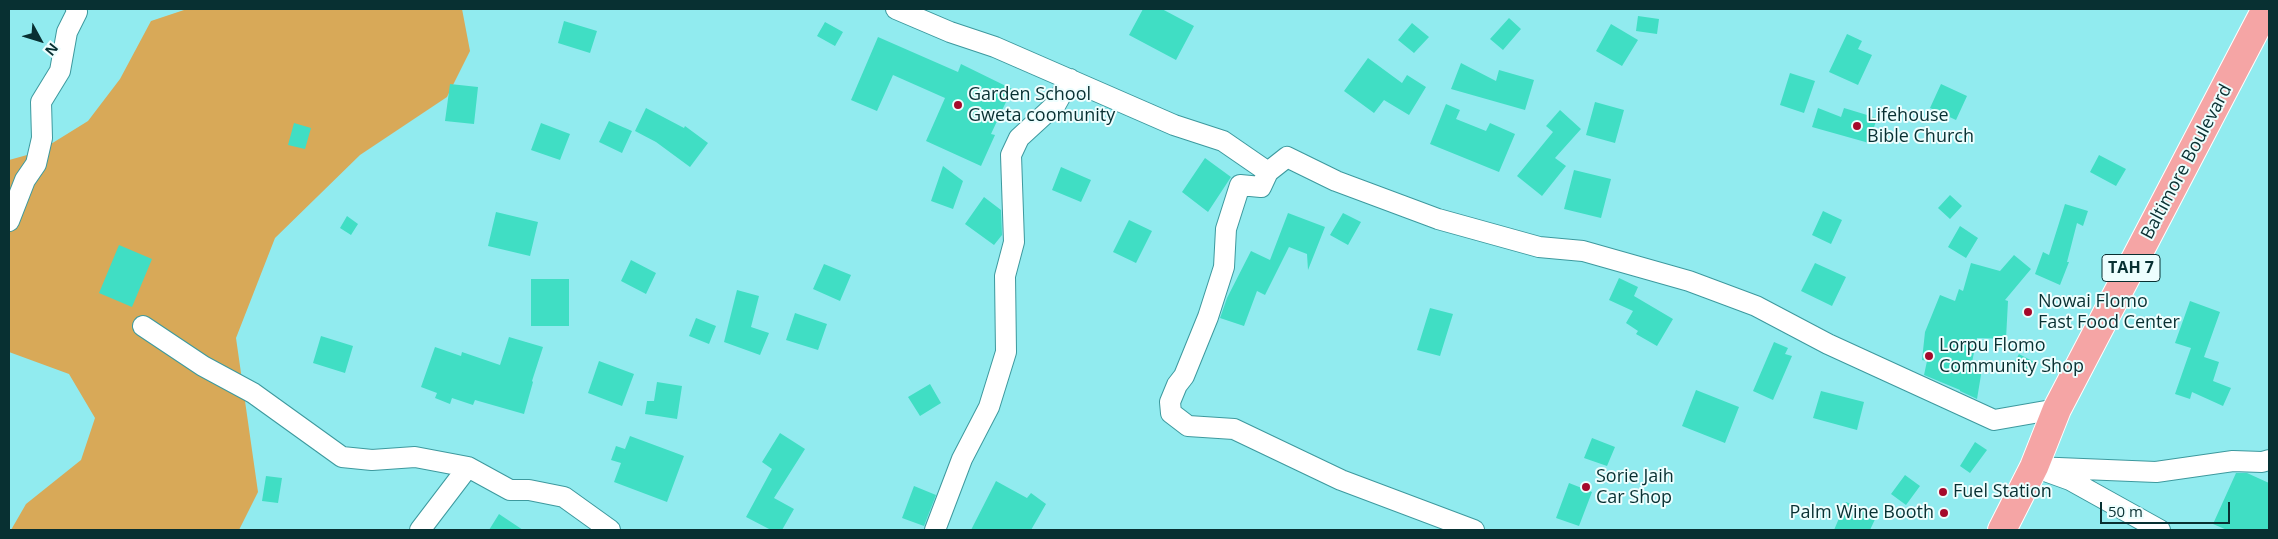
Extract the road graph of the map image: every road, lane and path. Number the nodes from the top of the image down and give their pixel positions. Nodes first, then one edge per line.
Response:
1 (76, 9) edge
2 (896, 9) edge
3 (2266, 9) edge
4 (1070, 79) junction
5 (1268, 172) junction
6 (9, 221) edge
7 (143, 326) dead end
8 (2057, 409) junction
9 (2269, 460) edge
10 (468, 467) junction
11 (2034, 467) junction
12 (420, 530) edge
13 (610, 530) edge
14 (935, 530) edge
15 (1474, 530) edge
16 (2002, 530) edge
17 (2160, 530) edge

1 - 6 street
2 - 4 street
3 - 8 highway, Baltimore Boulevard / TAH 7
4 - 5 street
4 - 14 street
5 - 8 street
5 - 15 street
7 - 10 street
8 - 11 highway, Baltimore Boulevard / TAH 7
9 - 11 street
10 - 12 street
10 - 13 street
11 - 16 highway, Baltimore Boulevard / TAH 7
11 - 17 street

